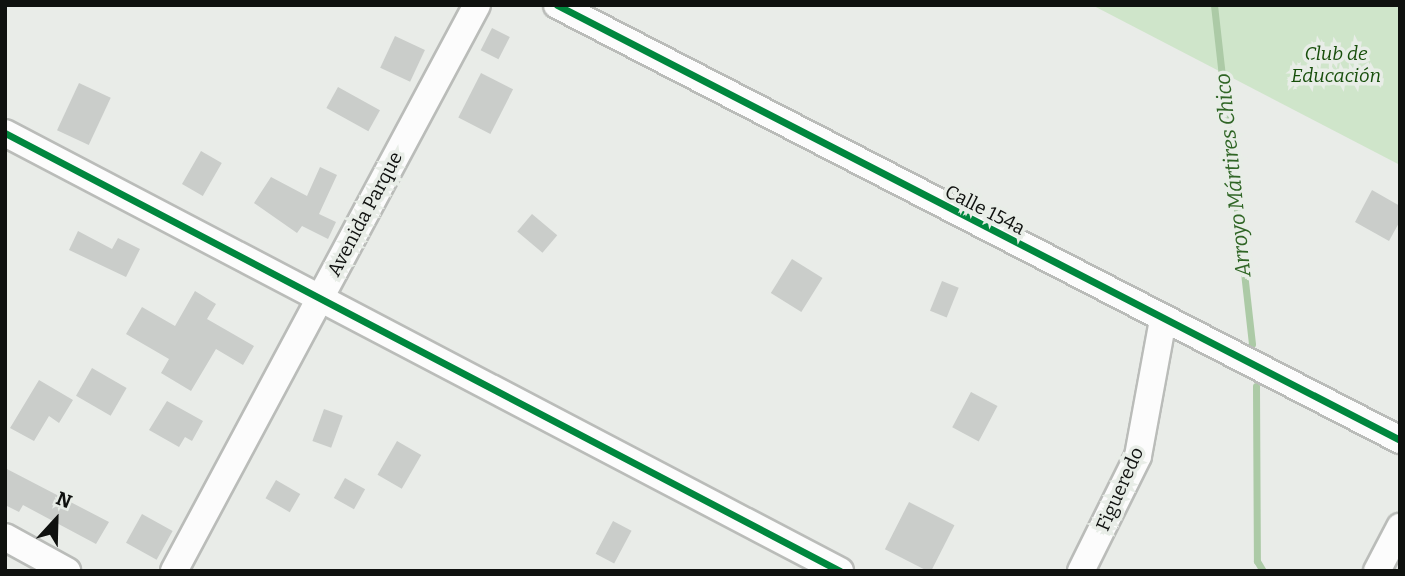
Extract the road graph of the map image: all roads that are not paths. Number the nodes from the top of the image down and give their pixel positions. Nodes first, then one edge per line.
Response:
1 (477, 5) edge
2 (557, 5) edge
3 (5, 133) edge
4 (319, 299) junction
5 (1163, 320) junction
6 (1400, 440) edge
7 (1400, 527) edge
8 (5, 537) edge
9 (67, 571) edge
10 (174, 571) edge
11 (840, 571) edge
12 (1081, 571) edge
13 (1377, 571) edge

1 - 4 street, Avenida Parque
2 - 5 street, Calle 154a
3 - 4 street
4 - 10 street, Avenida Parque
4 - 11 street
5 - 6 street, Calle 154a
5 - 12 street, Figueredo
7 - 13 street
8 - 9 street

